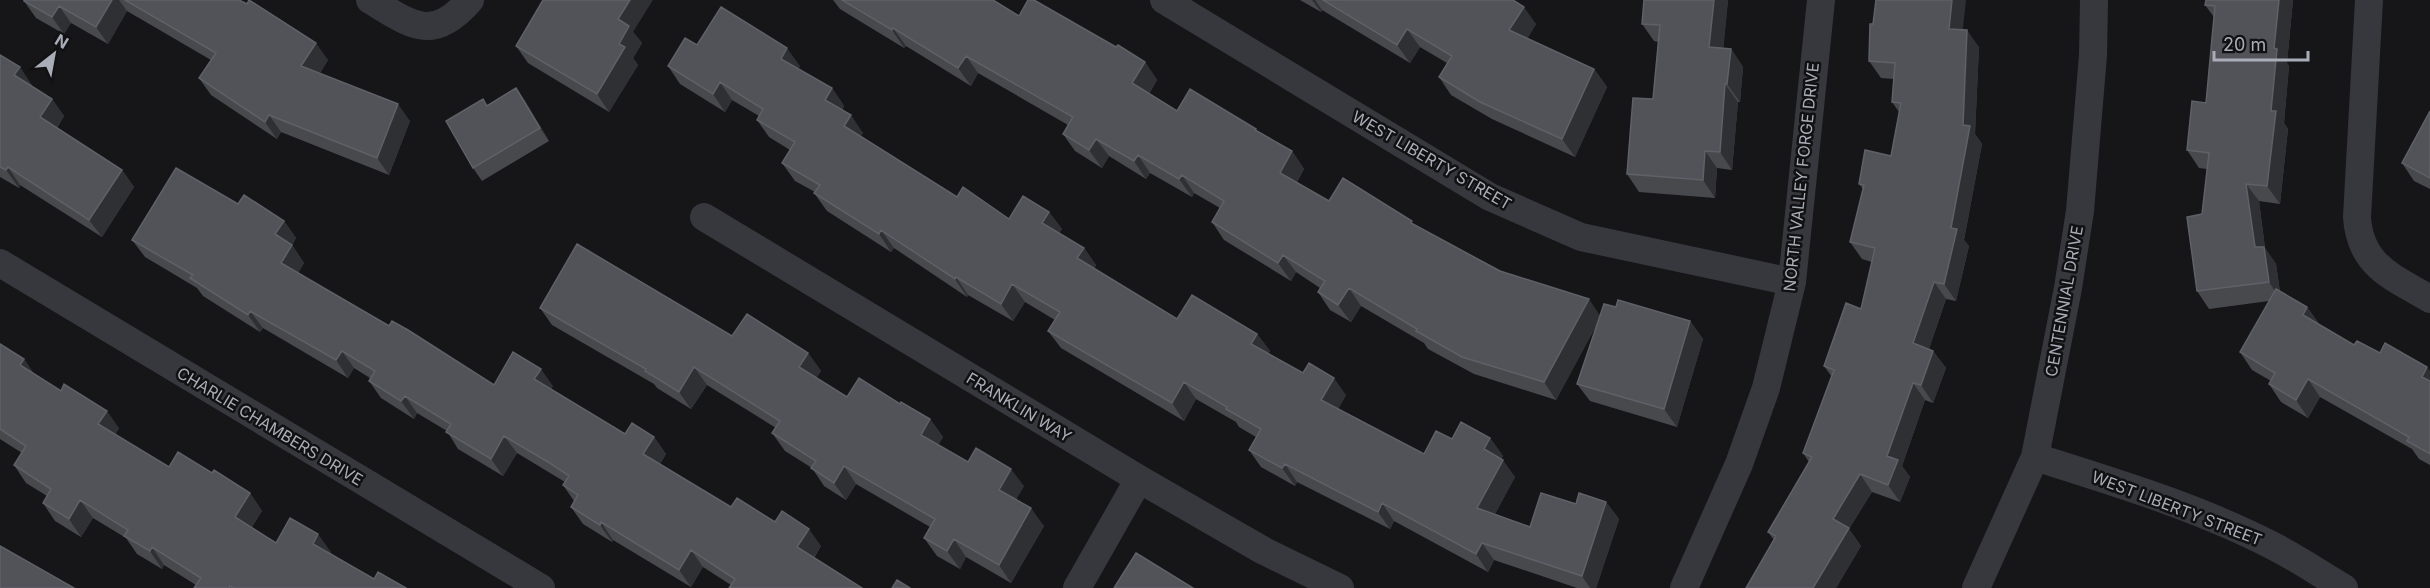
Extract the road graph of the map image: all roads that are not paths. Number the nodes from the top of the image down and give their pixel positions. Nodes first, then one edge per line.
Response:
1 (370, 0) edge
2 (470, 0) edge
3 (1821, 0) edge
4 (2094, 0) edge
5 (2369, 0) edge
6 (1176, 3) edge
7 (704, 217) dead end
8 (0, 263) edge
9 (1792, 282) junction
10 (2430, 299) edge
11 (2035, 457) junction
12 (1139, 479) junction
13 (541, 588) edge
14 (1077, 588) edge
15 (1340, 588) edge
16 (1684, 588) edge
17 (1976, 588) edge
18 (2344, 588) edge

1 - 2 street
3 - 9 street, NORTH VALLEY FORGE DRIVE
4 - 11 street, CENTENNIAL DRIVE
5 - 10 street
6 - 9 street, WEST LIBERTY STREET
7 - 12 street, FRANKLIN WAY
8 - 13 street, CHARLIE CHAMBERS DRIVE
9 - 16 street, NORTH VALLEY FORGE DRIVE
11 - 17 street, CENTENNIAL DRIVE
11 - 18 street, WEST LIBERTY STREET
12 - 14 street
12 - 15 street, FRANKLIN WAY

